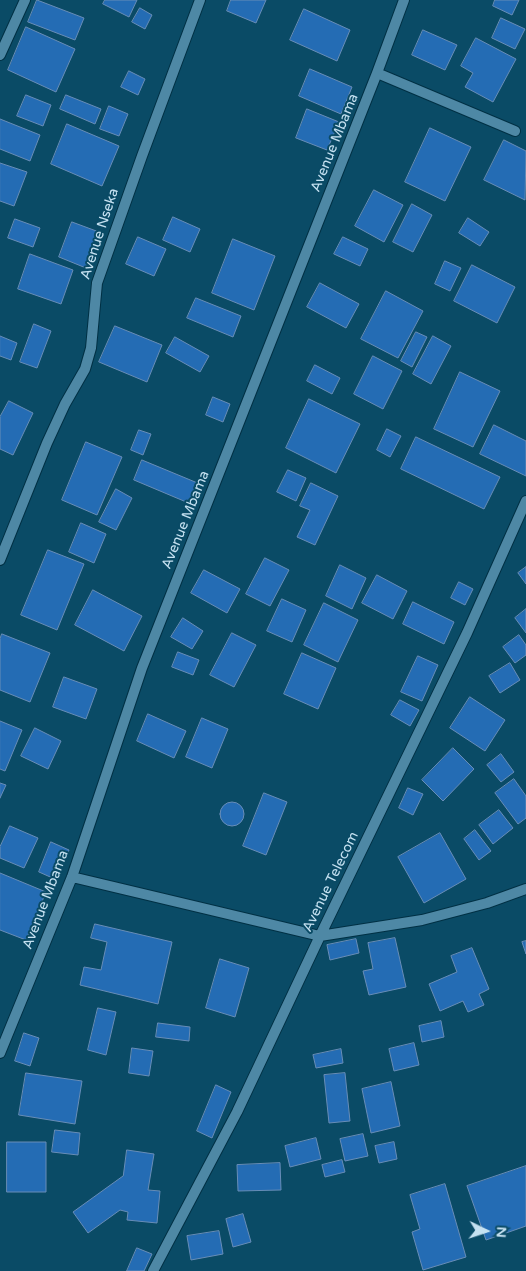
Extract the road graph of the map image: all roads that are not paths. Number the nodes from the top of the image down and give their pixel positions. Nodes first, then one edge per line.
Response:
1 (25, 0) edge
2 (200, 0) edge
3 (404, 0) edge
4 (0, 55) edge
5 (377, 73) junction
6 (515, 131) dead end
7 (526, 501) edge
8 (0, 560) edge
9 (72, 877) junction
10 (526, 890) edge
11 (320, 936) junction
12 (0, 1053) edge
13 (153, 1271) edge

1 - 4 street
2 - 8 street, Avenue Nseka
3 - 5 street, Avenue Mbama
5 - 6 street
5 - 9 street, Avenue Mbama
7 - 11 street, Avenue Telecom
9 - 11 street
9 - 12 street, Avenue Mbama
10 - 11 street
11 - 13 street, Avenue Telecom

